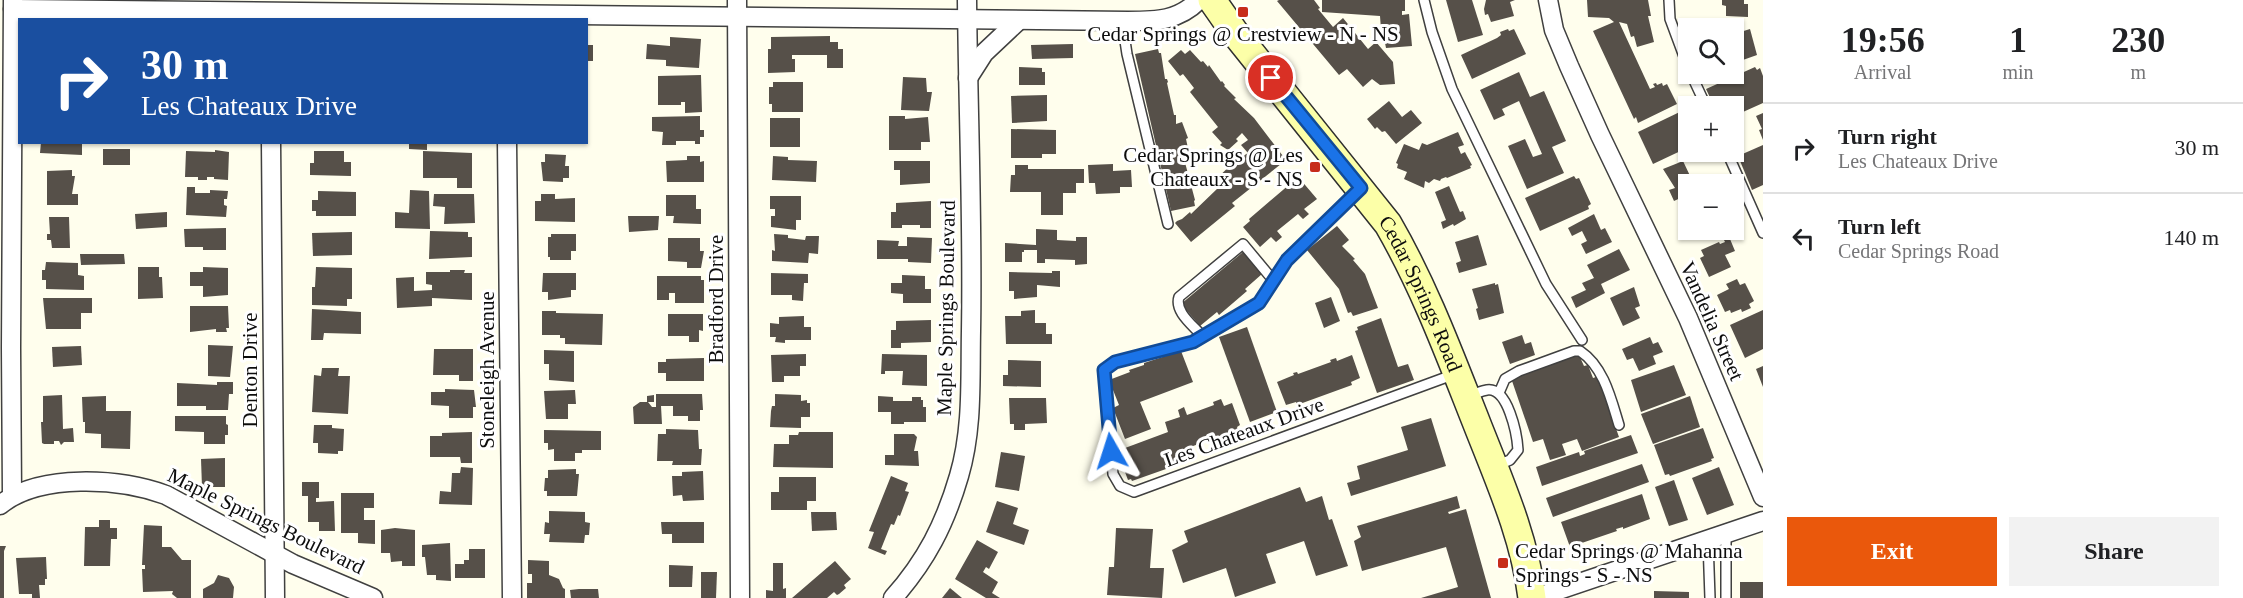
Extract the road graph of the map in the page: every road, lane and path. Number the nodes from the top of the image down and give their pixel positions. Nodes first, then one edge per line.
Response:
1 (966, 0) edge
2 (1199, 0) edge
3 (1212, 0) edge
4 (1424, 0) edge
5 (1548, 0) edge
6 (1669, 0) edge
7 (14, 5) edge
8 (391, 7) edge
9 (737, 8) edge
10 (270, 11) edge
11 (506, 12) edge
12 (967, 20) junction
13 (1018, 21) junction
14 (1122, 21) junction
15 (1678, 40) edge
16 (968, 78) junction
17 (271, 144) edge
18 (507, 144) edge
19 (1731, 162) edge
20 (1361, 188) junction
21 (1168, 224) dead end
22 (1763, 233) edge
23 (1273, 280) junction
24 (1202, 336) junction
25 (1581, 340) dead end
26 (1462, 385) junction
27 (1499, 393) junction
28 (1620, 425) dead end
29 (1494, 467) junction
30 (1763, 497) edge
31 (6, 500) edge
32 (1763, 521) edge
33 (1726, 534) junction
34 (1708, 541) junction
35 (274, 554) junction
36 (275, 598) edge
37 (373, 598) edge
38 (512, 598) edge
39 (740, 598) edge
40 (893, 598) edge
41 (1533, 598) edge
42 (1710, 598) edge
43 (1726, 598) edge

1 - 12 street, Maple Springs Boulevard
2 - 14 street
3 - 20 main road, Cedar Springs Road
4 - 25 lane
5 - 30 street, Vandelia Street
6 - 15 lane
7 - 10 street
7 - 31 street
8 - 10 street
8 - 11 street
9 - 11 street
9 - 12 street
9 - 39 street, Bradford Drive
12 - 13 street
12 - 16 street, Maple Springs Boulevard
13 - 14 street
13 - 16 street
14 - 21 lane
16 - 40 street, Maple Springs Boulevard
17 - 35 street, Denton Drive
18 - 38 street, Stoneleigh Avenue
19 - 22 lane
20 - 23 lane, Les Chateaux Drive
20 - 26 main road, Cedar Springs Road
23 - 24 lane, Les Chateaux Drive
23 - 24 lane
24 - 26 lane, Les Chateaux Drive
26 - 27 lane
26 - 29 main road, Cedar Springs Road
27 - 28 lane
27 - 29 lane
29 - 41 main road, Cedar Springs Road
31 - 35 street, Maple Springs Boulevard
32 - 33 street
33 - 34 street
33 - 43 lane
34 - 41 street
34 - 42 lane
35 - 36 street, Denton Drive
35 - 37 street, Maple Springs Boulevard

